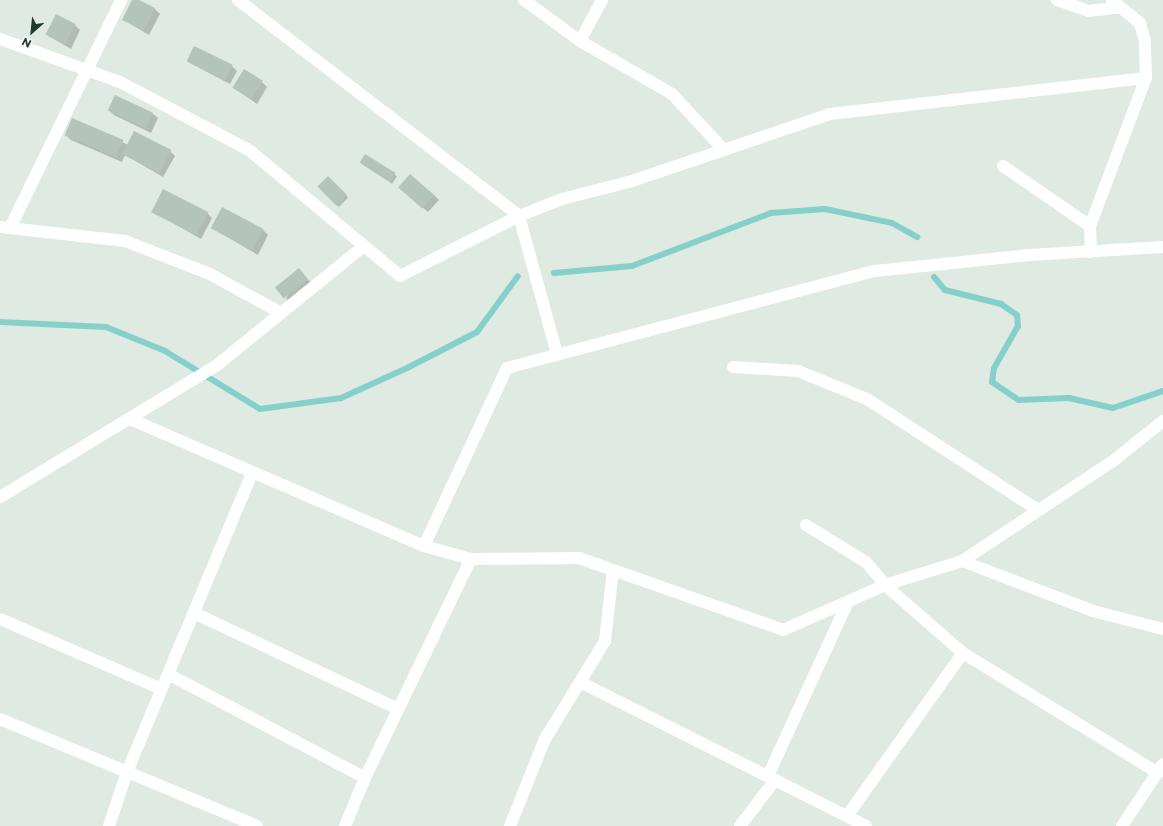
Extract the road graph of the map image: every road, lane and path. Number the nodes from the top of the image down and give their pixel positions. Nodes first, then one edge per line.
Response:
1 (121, 0) edge
2 (238, 0) edge
3 (524, 0) edge
4 (602, 0) edge
5 (1057, 0) edge
6 (1116, 4) edge
7 (0, 39) edge
8 (580, 41) junction
9 (87, 70) junction
10 (1146, 78) junction
11 (724, 150) junction
12 (1003, 166) dead end
13 (519, 216) junction
14 (1090, 226) junction
15 (5, 227) edge
16 (364, 246) junction
17 (1163, 247) edge
18 (1091, 252) junction
19 (282, 313) junction
20 (557, 354) junction
21 (733, 367) dead end
22 (130, 419) junction
23 (1163, 421) edge
24 (252, 473) junction
25 (0, 497) edge
26 (1038, 510) junction
27 (806, 525) dead end
28 (424, 546) junction
29 (471, 559) junction
30 (962, 562) junction
31 (613, 570) junction
32 (885, 586) junction
33 (848, 601) junction
34 (194, 613) junction
35 (0, 619) edge
36 (1163, 629) edge
37 (963, 653) junction
38 (168, 674) junction
39 (580, 682) junction
40 (162, 689) junction
41 (398, 710) junction
42 (0, 719) edge
43 (1160, 769) edge
44 (127, 772) junction
45 (365, 778) junction
46 (771, 778) junction
47 (847, 816) junction
48 (109, 826) edge
49 (257, 826) edge
50 (345, 826) edge
51 (510, 826) edge
52 (740, 826) edge
53 (866, 826) edge
54 (1122, 826) edge

1 - 9 street
2 - 13 street
3 - 8 street
4 - 8 street
5 - 6 street
6 - 10 street
7 - 9 street
8 - 11 street
9 - 15 street
9 - 16 street
10 - 11 street
10 - 14 street
11 - 13 street
12 - 14 street
13 - 16 street
13 - 20 street
14 - 18 street
15 - 19 street
16 - 19 street
17 - 18 street
18 - 20 street
19 - 22 street
20 - 28 street
21 - 26 street
22 - 24 street
22 - 25 street
23 - 26 street
24 - 28 street
24 - 34 street
26 - 30 street
27 - 32 street
28 - 29 street
29 - 31 street
29 - 41 street
30 - 32 street
30 - 36 street
31 - 33 street
31 - 39 street
32 - 33 street
32 - 37 street
33 - 46 street
34 - 38 street
34 - 41 street
35 - 40 street
37 - 43 street
37 - 47 street
38 - 40 street
38 - 45 street
39 - 46 street
39 - 51 street
40 - 44 street
41 - 45 street
42 - 44 street
43 - 54 street
44 - 48 street
44 - 49 street
45 - 50 street
46 - 47 street
46 - 52 street
47 - 53 street

